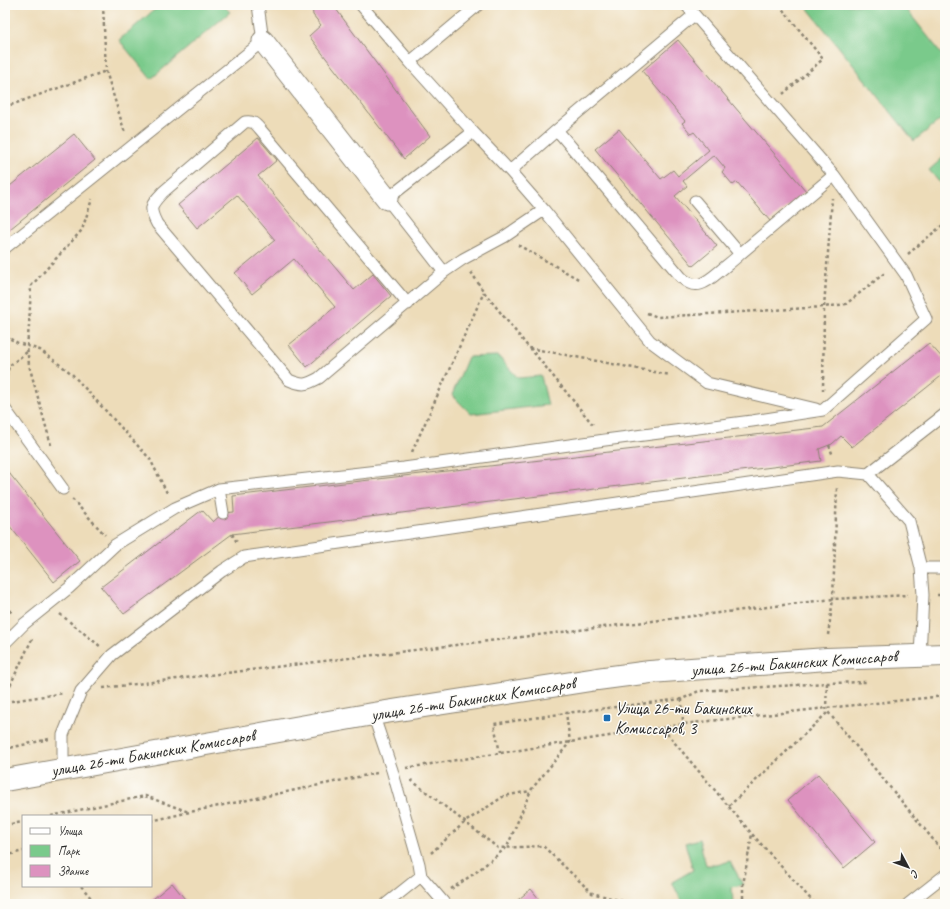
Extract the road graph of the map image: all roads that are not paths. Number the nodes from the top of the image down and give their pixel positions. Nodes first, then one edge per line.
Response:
1 (258, 5) edge
2 (362, 5) edge
3 (478, 5) edge
4 (686, 5) edge
5 (694, 15) junction
6 (263, 41) junction
7 (410, 62) junction
8 (557, 130) junction
9 (472, 132) junction
10 (510, 171) junction
11 (834, 175) junction
12 (387, 199) junction
13 (695, 201) dead end
14 (544, 210) junction
15 (5, 248) edge
16 (740, 254) junction
17 (444, 272) junction
18 (408, 304) junction
19 (5, 409) edge
20 (823, 410) junction
21 (945, 414) edge
22 (868, 474) junction
23 (63, 489) road end
24 (219, 489) junction
25 (223, 513) dead end
26 (921, 568) junction
27 (945, 568) edge
28 (5, 643) edge
29 (945, 655) edge
30 (920, 656) junction
31 (373, 714) junction
32 (63, 769) junction
33 (5, 780) edge
34 (945, 875) edge
35 (421, 876) junction
36 (442, 900) edge
37 (386, 904) edge
38 (908, 904) edge

1 - 6 lane
2 - 7 lane
3 - 7 lane
4 - 5 lane
5 - 8 lane
5 - 11 lane
6 - 12 street
6 - 15 lane
7 - 9 lane
8 - 10 lane
8 - 16 lane
9 - 10 lane
9 - 12 lane
10 - 14 lane
11 - 16 lane
11 - 20 lane
12 - 17 lane
13 - 16 lane
14 - 17 lane
14 - 20 lane
17 - 18 lane
18 - 18 lane
19 - 23 lane
20 - 24 lane
21 - 22 lane
22 - 26 lane
22 - 32 lane
24 - 25 lane
24 - 28 lane
26 - 27 lane
26 - 30 lane
29 - 30 main road, улица 26-ти Бакинских Комиссаров
30 - 31 main road, улица 26-ти Бакинских Комиссаров
31 - 32 main road, улица 26-ти Бакинских Комиссаров
31 - 35 lane
32 - 33 main road, улица 26-ти Бакинских Комиссаров
34 - 38 lane
35 - 36 lane
35 - 37 lane

